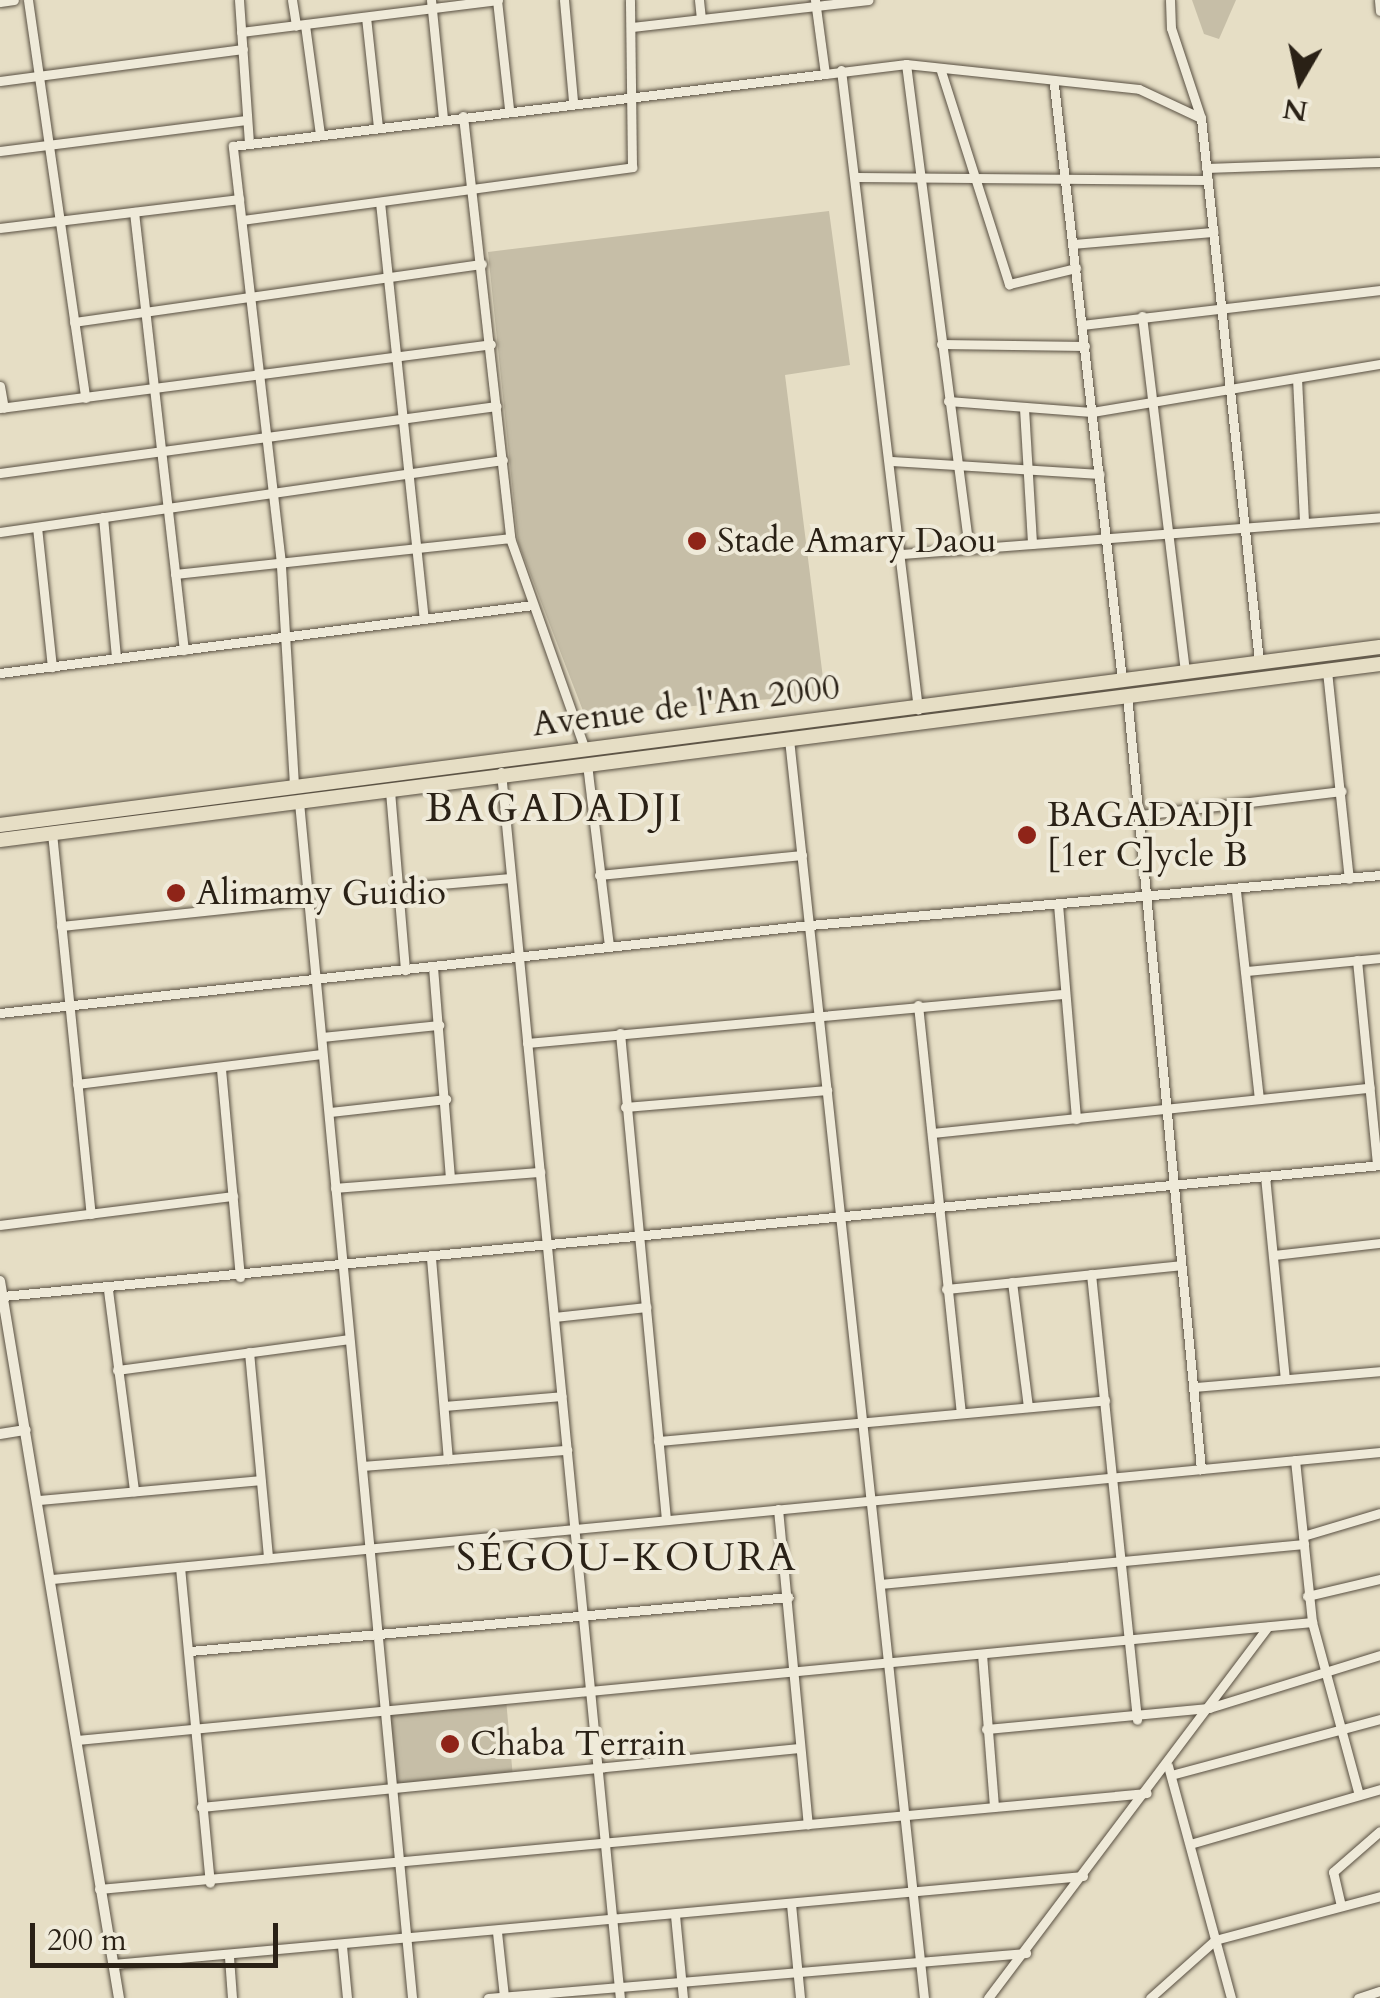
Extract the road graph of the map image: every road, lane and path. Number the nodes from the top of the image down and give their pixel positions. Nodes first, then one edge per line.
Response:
1 (14, 0) edge
2 (28, 0) edge
3 (239, 0) edge
4 (292, 0) edge
5 (497, 0) edge
6 (564, 0) edge
7 (630, 0) edge
8 (699, 0) edge
9 (760, 0) edge
10 (868, 0) edge
11 (1170, 0) edge
12 (1379, 0) edge
13 (0, 2) edge
14 (815, 2) edge
15 (431, 4) edge
16 (1380, 11) edge
17 (761, 13) junction
18 (366, 16) junction
19 (701, 19) junction
20 (300, 25) junction
21 (632, 27) junction
22 (241, 32) junction
23 (242, 49) junction
24 (906, 64) junction
25 (841, 70) junction
26 (941, 71) junction
27 (824, 74) junction
28 (39, 75) junction
29 (0, 80) edge
30 (1054, 85) junction
31 (636, 94) junction
32 (573, 101) junction
33 (510, 109) junction
34 (463, 116) junction
35 (443, 118) junction
36 (1201, 118) junction
37 (246, 120) junction
38 (378, 126) junction
39 (320, 134) junction
40 (50, 144) junction
41 (248, 144) junction
42 (0, 150) edge
43 (1380, 162) edge
44 (1206, 168) junction
45 (856, 177) junction
46 (920, 178) junction
47 (974, 179) junction
48 (1066, 180) junction
49 (1208, 180) junction
50 (473, 190) junction
51 (239, 199) junction
52 (380, 202) junction
53 (134, 212) junction
54 (242, 220) junction
55 (60, 221) junction
56 (0, 228) edge
57 (1213, 232) junction
58 (1073, 244) junction
59 (482, 264) junction
60 (1076, 268) junction
61 (388, 278) junction
62 (1380, 290) edge
63 (250, 297) junction
64 (1221, 305) junction
65 (145, 312) junction
66 (1142, 316) junction
67 (74, 322) junction
68 (1082, 325) junction
69 (491, 344) junction
70 (941, 344) junction
71 (1085, 346) junction
72 (395, 357) junction
73 (1380, 364) edge
74 (259, 375) junction
75 (1297, 378) junction
76 (0, 386) edge
77 (1230, 388) junction
78 (154, 389) junction
79 (85, 398) junction
80 (948, 401) junction
81 (1152, 402) junction
82 (497, 406) junction
83 (2, 408) edge
84 (1024, 408) junction
85 (1092, 412) junction
86 (402, 419) junction
87 (266, 437) junction
88 (161, 451) junction
89 (503, 460) junction
90 (892, 461) junction
91 (956, 465) junction
92 (1028, 469) junction
93 (0, 473) edge
94 (408, 474) junction
95 (1100, 474) junction
96 (273, 493) junction
97 (168, 508) junction
98 (102, 517) junction
99 (1380, 517) edge
100 (1304, 522) junction
101 (37, 527) junction
102 (1244, 527) junction
103 (0, 532) edge
104 (1168, 534) junction
105 (510, 538) junction
106 (1108, 538) junction
107 (1032, 544) junction
108 (416, 549) junction
109 (968, 549) junction
110 (903, 554) junction
111 (281, 563) junction
112 (175, 574) junction
113 (533, 605) junction
114 (424, 619) junction
115 (282, 639) junction
116 (1380, 647) edge
117 (184, 650) junction
118 (116, 657) junction
119 (1259, 662) junction
120 (1380, 664) edge
121 (52, 667) junction
122 (0, 672) edge
123 (1185, 672) junction
124 (1327, 672) junction
125 (1122, 680) junction
126 (1127, 696) junction
127 (919, 714) junction
128 (789, 738) junction
129 (586, 757) junction
130 (500, 760) junction
131 (502, 776) junction
132 (294, 786) junction
133 (390, 791) junction
134 (1342, 791) junction
135 (299, 802) junction
136 (1141, 815) junction
137 (0, 824) edge
138 (52, 833) junction
139 (0, 840) edge
140 (802, 856) junction
141 (600, 875) junction
142 (1380, 875) edge
143 (511, 878) junction
144 (1349, 879) junction
145 (394, 888) junction
146 (1236, 891) junction
147 (309, 900) junction
148 (1149, 900) junction
149 (1058, 904) junction
150 (810, 925) junction
151 (61, 926) junction
152 (609, 947) junction
153 (521, 957) junction
154 (1380, 958) edge
155 (1356, 960) junction
156 (432, 966) junction
157 (404, 970) junction
158 (1246, 971) junction
159 (316, 979) junction
160 (1063, 994) junction
161 (70, 1006) junction
162 (918, 1006) junction
163 (0, 1014) edge
164 (819, 1014) junction
165 (439, 1025) junction
166 (620, 1034) junction
167 (322, 1037) junction
168 (527, 1043) junction
169 (321, 1054) junction
170 (220, 1069) junction
171 (78, 1084) junction
172 (1370, 1088) junction
173 (827, 1090) junction
174 (446, 1099) junction
175 (1259, 1099) junction
176 (625, 1107) junction
177 (1168, 1110) junction
178 (330, 1112) junction
179 (1076, 1119) junction
180 (932, 1133) junction
181 (1379, 1165) edge
182 (540, 1172) junction
183 (1265, 1176) junction
184 (450, 1177) junction
185 (1175, 1185) junction
186 (335, 1188) junction
187 (234, 1196) junction
188 (939, 1208) junction
189 (91, 1214) junction
190 (841, 1218) junction
191 (0, 1225) edge
192 (640, 1238) junction
193 (1380, 1244) edge
194 (548, 1247) junction
195 (1274, 1255) junction
196 (431, 1258) junction
197 (1181, 1265) junction
198 (343, 1267) junction
199 (1091, 1274) junction
200 (240, 1277) junction
201 (0, 1281) edge
202 (1012, 1282) junction
203 (946, 1289) junction
204 (108, 1290) junction
205 (3, 1296) junction
206 (646, 1308) junction
207 (554, 1317) junction
208 (349, 1340) junction
209 (249, 1352) junction
210 (116, 1370) junction
211 (1380, 1371) edge
212 (1285, 1379) junction
213 (1195, 1387) junction
214 (562, 1396) junction
215 (1104, 1400) junction
216 (444, 1406) junction
217 (1028, 1407) junction
218 (961, 1413) junction
219 (862, 1422) junction
220 (26, 1430) junction
221 (0, 1434) edge
222 (658, 1441) junction
223 (567, 1450) junction
224 (1380, 1452) edge
225 (448, 1459) junction
226 (1295, 1460) junction
227 (362, 1466) junction
228 (1201, 1469) junction
229 (1111, 1477) junction
230 (260, 1480) junction
231 (134, 1491) junction
232 (38, 1500) junction
233 (871, 1500) junction
234 (778, 1509) junction
235 (1380, 1513) edge
236 (666, 1520) junction
237 (575, 1529) junction
238 (1303, 1540) junction
239 (370, 1548) junction
240 (268, 1558) junction
241 (1120, 1562) junction
242 (180, 1567) junction
243 (52, 1579) junction
244 (1380, 1579) edge
245 (880, 1584) junction
246 (1307, 1596) junction
247 (788, 1597) junction
248 (586, 1616) junction
249 (1312, 1622) junction
250 (1268, 1626) junction
251 (380, 1634) junction
252 (1128, 1640) junction
253 (190, 1651) junction
254 (982, 1654) junction
255 (1380, 1655) edge
256 (888, 1661) junction
257 (795, 1672) junction
258 (1330, 1674) junction
259 (592, 1691) junction
260 (1208, 1708) junction
261 (387, 1711) junction
262 (1380, 1719) edge
263 (1138, 1720) junction
264 (197, 1729) junction
265 (986, 1729) junction
266 (1343, 1729) junction
267 (77, 1740) junction
268 (799, 1748) junction
269 (597, 1770) junction
270 (1170, 1770) junction
271 (394, 1789) junction
272 (1380, 1789) edge
273 (1148, 1793) junction
274 (1358, 1795) junction
275 (200, 1807) junction
276 (994, 1807) junction
277 (905, 1816) junction
278 (808, 1825) junction
279 (1380, 1831) edge
280 (606, 1844) junction
281 (1190, 1844) junction
282 (400, 1864) junction
283 (1083, 1876) junction
284 (210, 1883) junction
285 (99, 1890) junction
286 (913, 1893) junction
287 (1380, 1896) edge
288 (790, 1904) junction
289 (1341, 1906) junction
290 (676, 1915) junction
291 (613, 1921) junction
292 (497, 1932) junction
293 (406, 1940) junction
294 (1215, 1940) junction
295 (342, 1946) junction
296 (1026, 1953) junction
297 (228, 1957) junction
298 (920, 1961) junction
299 (113, 1964) junction
300 (798, 1970) junction
301 (682, 1980) junction
302 (618, 1986) junction
303 (1380, 1992) edge
304 (543, 1995) edge
305 (504, 1996) edge
306 (119, 1998) edge
307 (232, 1998) edge
308 (347, 1998) edge
309 (412, 1998) edge
310 (488, 1998) edge
311 (620, 1998) edge
312 (683, 1998) edge
313 (800, 1998) edge
314 (924, 1998) edge
315 (988, 1998) edge
316 (1150, 1998) edge
317 (1231, 1998) edge
318 (1358, 1998) edge

1 - 13 street
2 - 28 street
3 - 22 street
4 - 20 street
5 - 15 street
5 - 33 street
6 - 32 street
7 - 21 street
8 - 19 street
9 - 17 street
10 - 14 street
11 - 36 street
12 - 16 street
14 - 17 street
14 - 27 street
15 - 18 street
15 - 35 street
17 - 19 street
18 - 20 street
18 - 38 street
19 - 21 street
20 - 22 street
20 - 39 street
21 - 31 street
22 - 23 street
23 - 28 street
23 - 37 street
24 - 25 street
24 - 26 street
24 - 46 street
25 - 27 street
25 - 45 street
26 - 30 street
26 - 47 street
27 - 31 street
28 - 29 street
28 - 40 street
30 - 36 street
30 - 48 street
31 - 32 street
31 - 50 street
32 - 33 street
33 - 34 street
34 - 35 street
34 - 50 street
35 - 38 street
36 - 44 street
37 - 40 street
37 - 41 street
38 - 39 street
39 - 41 street
40 - 42 street
40 - 55 street
41 - 51 street
43 - 44 street
44 - 49 street
45 - 46 street
45 - 90 street
46 - 47 street
46 - 70 street
47 - 48 street
47 - 60 street
48 - 49 street
48 - 58 street
49 - 57 street
50 - 52 street
50 - 59 street
51 - 53 street
51 - 54 street
52 - 54 street
52 - 61 street
53 - 55 street
53 - 65 street
54 - 63 street
55 - 56 street
55 - 67 street
57 - 58 street
57 - 64 street
58 - 60 street
59 - 61 street
59 - 69 street
60 - 68 street
61 - 63 street
61 - 72 street
62 - 64 street
63 - 65 street
63 - 74 street
64 - 66 street
64 - 77 street
65 - 67 street
65 - 78 street
66 - 68 street
66 - 81 street
67 - 79 street
68 - 71 street
69 - 72 street
69 - 82 street
70 - 71 street
70 - 80 street
71 - 85 street
72 - 74 street
72 - 86 street
73 - 75 street
74 - 78 street
74 - 87 street
75 - 77 street
75 - 100 street
76 - 83 street
77 - 81 street
77 - 102 street
78 - 79 street
78 - 88 street
79 - 83 street
80 - 84 street
80 - 91 street
81 - 85 street
81 - 104 street
82 - 86 street
82 - 89 street
84 - 85 street
84 - 92 street
85 - 95 street
86 - 87 street
86 - 94 street
87 - 88 street
87 - 96 street
88 - 93 street
88 - 97 street
89 - 94 street
89 - 105 street
90 - 91 street
90 - 110 street
91 - 92 street
91 - 109 street
92 - 95 street
92 - 107 street
94 - 96 street
94 - 108 street
95 - 106 street
96 - 97 street
96 - 111 street
97 - 98 street
97 - 112 street
98 - 101 street
98 - 118 street
99 - 100 street
100 - 102 street
101 - 103 street
101 - 121 street
102 - 104 street
102 - 119 street
104 - 106 street
104 - 123 street
105 - 108 street
105 - 113 street
106 - 107 street
106 - 125 street
107 - 109 street
108 - 111 street
108 - 114 street
109 - 110 street
110 - 127 street
111 - 112 street
111 - 115 street
112 - 117 street
113 - 114 street
113 - 129 street
114 - 115 street
115 - 117 street
115 - 132 street
116 - 119 main road, Avenue de l'An 2000
117 - 118 street
118 - 121 street
119 - 123 main road, Avenue de l'An 2000
120 - 124 main road, Avenue de l'An 2000
121 - 122 street
123 - 125 main road, Avenue de l'An 2000
124 - 126 main road, Avenue de l'An 2000
124 - 134 street
125 - 127 main road, Avenue de l'An 2000
126 - 127 main road, Avenue de l'An 2000
126 - 136 street
127 - 128 main road, Avenue de l'An 2000
127 - 129 main road, Avenue de l'An 2000
128 - 129 main road, Avenue de l'An 2000
128 - 140 street
129 - 130 main road, Avenue de l'An 2000
129 - 131 main road, Avenue de l'An 2000
129 - 141 street
130 - 131 street
130 - 132 main road, Avenue de l'An 2000
131 - 133 main road, Avenue de l'An 2000
131 - 143 street
132 - 137 main road, Avenue de l'An 2000
133 - 135 main road, Avenue de l'An 2000
133 - 145 street
134 - 136 street
134 - 144 street
135 - 138 main road, Avenue de l'An 2000
135 - 147 street
136 - 148 street
138 - 139 main road, Avenue de l'An 2000
138 - 151 street
140 - 141 street
140 - 150 street
141 - 152 street
142 - 144 street
143 - 145 street
143 - 153 street
144 - 146 street
145 - 157 street
146 - 148 street
146 - 158 street
147 - 151 street
147 - 159 street
148 - 149 street
148 - 177 street
149 - 150 street
149 - 160 street
150 - 152 street
150 - 164 street
151 - 161 street
152 - 153 street
153 - 156 street
153 - 168 street
154 - 155 street
155 - 158 street
155 - 172 street
156 - 157 street
156 - 165 street
157 - 159 street
158 - 175 street
159 - 161 street
159 - 167 street
160 - 162 street
160 - 179 street
161 - 163 street
161 - 171 street
162 - 164 street
162 - 180 street
164 - 166 street
164 - 173 street
165 - 167 street
165 - 174 street
166 - 168 street
166 - 176 street
167 - 169 street
168 - 182 street
169 - 170 street
169 - 178 street
170 - 171 street
170 - 187 street
171 - 189 street
172 - 175 street
172 - 181 street
173 - 176 street
173 - 190 street
174 - 178 street
174 - 184 street
175 - 177 street
176 - 192 street
177 - 179 street
177 - 185 street
178 - 186 street
179 - 180 street
180 - 188 street
181 - 183 street
182 - 184 street
182 - 194 street
183 - 185 street
183 - 195 street
184 - 186 street
185 - 188 street
185 - 197 street
186 - 198 street
187 - 189 street
187 - 200 street
188 - 190 street
188 - 203 street
189 - 191 street
190 - 192 street
190 - 219 street
192 - 194 street
192 - 206 street
193 - 195 street
194 - 196 street
194 - 207 street
195 - 212 street
196 - 198 street
196 - 216 street
197 - 199 street
197 - 213 street
198 - 200 street
198 - 208 street
199 - 202 street
199 - 215 street
200 - 204 street
201 - 205 street
202 - 203 street
202 - 217 street
203 - 218 street
204 - 205 street
204 - 210 street
205 - 220 street
206 - 207 street
206 - 222 street
207 - 214 street
208 - 209 street
208 - 227 street
209 - 210 street
209 - 230 street
210 - 231 street
211 - 212 street
212 - 213 street
213 - 228 street
214 - 216 street
214 - 223 street
215 - 217 street
215 - 229 street
216 - 225 street
217 - 218 street
218 - 219 street
219 - 222 street
219 - 233 street
220 - 221 street
220 - 232 street
222 - 236 street
223 - 225 street
223 - 237 street
224 - 226 street
225 - 227 street
226 - 228 street
226 - 238 street
227 - 239 street
228 - 229 street
229 - 233 street
229 - 241 street
230 - 231 street
230 - 240 street
231 - 232 street
232 - 243 street
233 - 234 street
233 - 245 street
234 - 236 street
234 - 247 street
235 - 238 street
236 - 237 street
237 - 239 street
237 - 248 street
238 - 241 street
238 - 246 street
239 - 240 street
239 - 251 street
240 - 242 street
241 - 245 street
241 - 252 street
242 - 243 street
242 - 253 street
243 - 267 street
244 - 246 street
245 - 256 street
246 - 249 street
247 - 248 street
247 - 257 street
248 - 251 street
248 - 259 street
249 - 250 street
249 - 258 street
250 - 252 street
250 - 260 street
251 - 253 street
251 - 261 street
252 - 254 street
252 - 263 street
253 - 264 street
254 - 256 street
254 - 265 street
255 - 258 street
256 - 257 street
256 - 277 street
257 - 259 street
257 - 268 street
258 - 260 street
258 - 266 street
259 - 261 street
259 - 269 street
260 - 263 street
260 - 270 street
261 - 264 street
261 - 271 street
262 - 266 street
263 - 265 street
264 - 267 street
264 - 275 street
265 - 276 street
266 - 270 street
266 - 274 street
267 - 285 street
268 - 269 street
268 - 278 street
269 - 271 street
269 - 280 street
270 - 273 street
270 - 281 street
271 - 275 street
271 - 282 street
272 - 274 street
273 - 276 street
273 - 283 street
274 - 281 street
275 - 284 street
276 - 277 street
277 - 278 street
277 - 286 street
278 - 280 street
279 - 289 street
280 - 282 street
280 - 291 street
281 - 294 street
282 - 284 street
282 - 293 street
283 - 286 street
283 - 296 street
284 - 285 street
285 - 299 street
286 - 288 street
286 - 298 street
287 - 289 street
288 - 290 street
288 - 300 street
289 - 294 street
290 - 291 street
290 - 301 street
291 - 292 street
291 - 302 street
292 - 293 street
292 - 305 street
293 - 295 street
293 - 309 street
294 - 316 street
294 - 317 street
295 - 297 street
295 - 308 street
296 - 298 street
296 - 315 street
297 - 299 street
297 - 307 street
298 - 300 street
298 - 314 street
299 - 306 street
300 - 301 street
300 - 313 street
301 - 302 street
301 - 312 street
302 - 304 street
302 - 311 street
303 - 318 street
304 - 305 street
305 - 310 street

